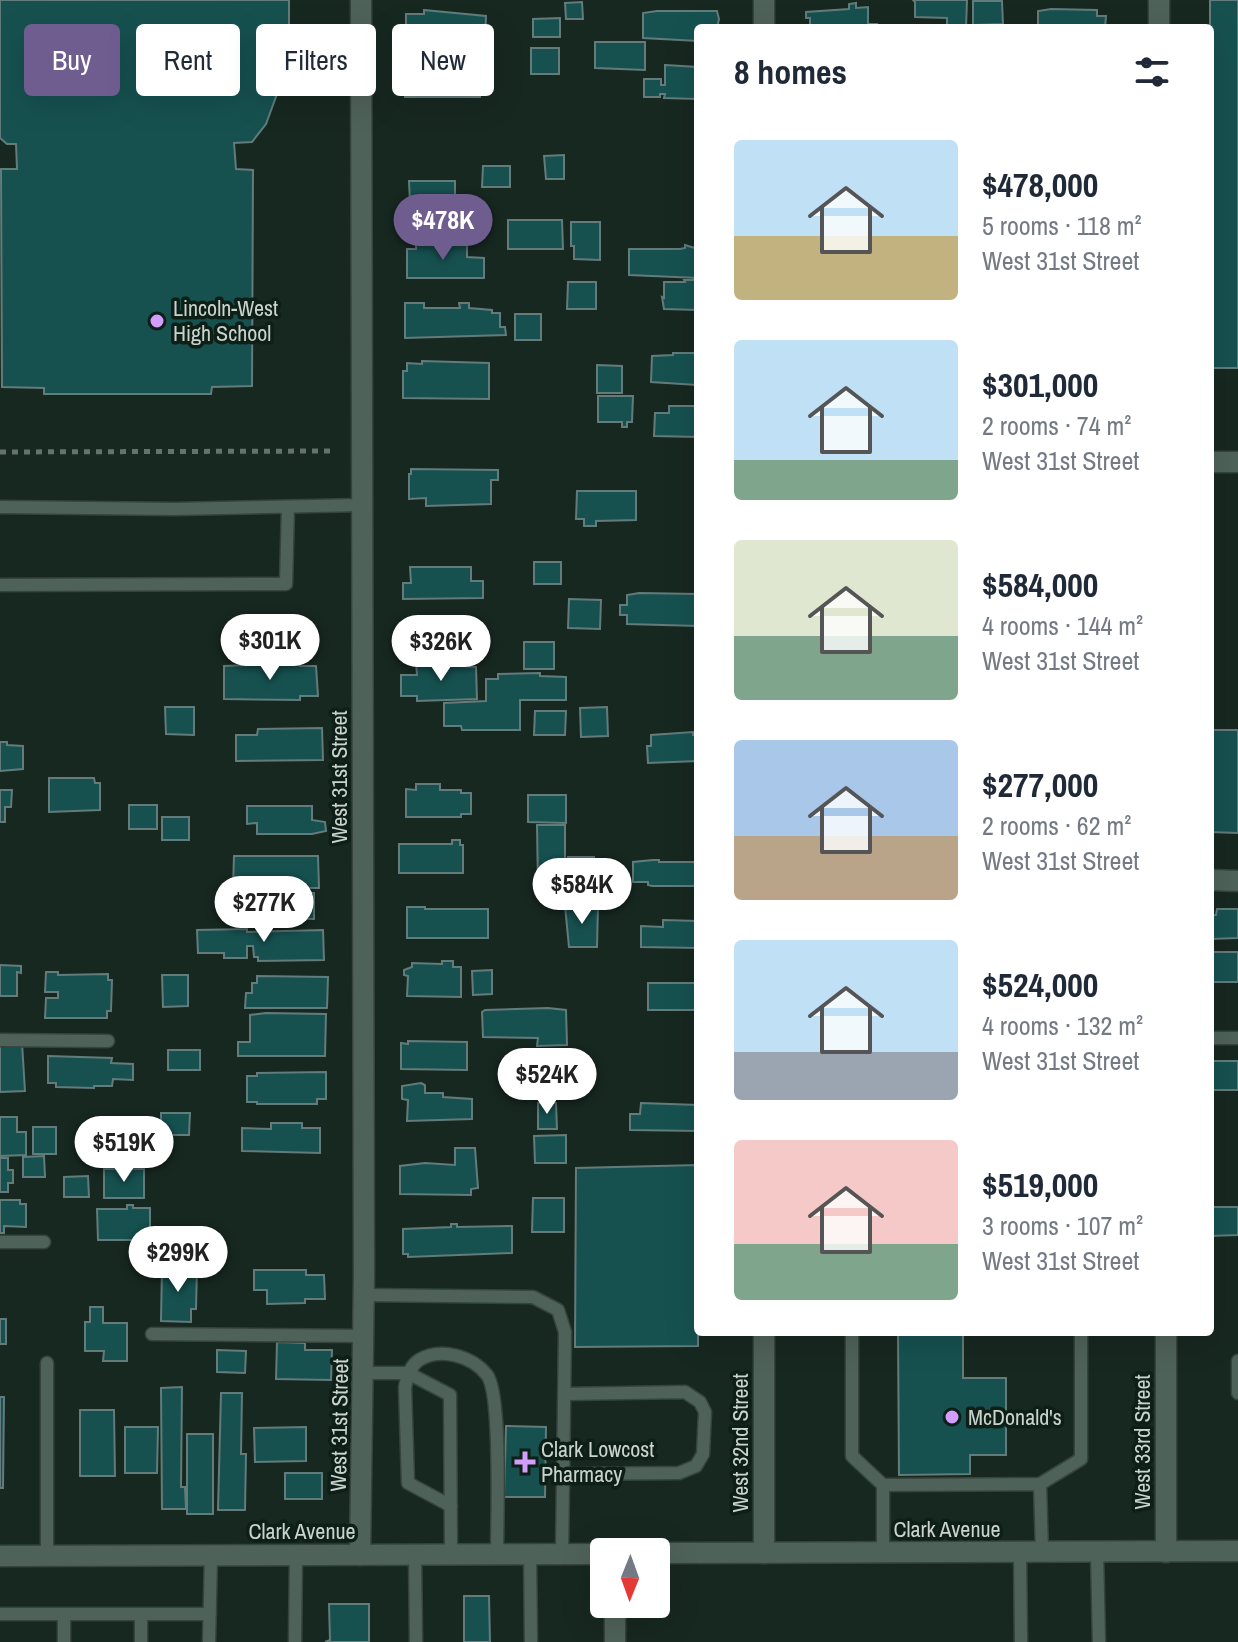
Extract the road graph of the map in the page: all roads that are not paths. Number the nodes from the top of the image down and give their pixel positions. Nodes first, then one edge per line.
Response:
1 (361, 0) edge
2 (764, 0) edge
3 (1159, 0) edge
4 (764, 24) edge
5 (1159, 24) edge
6 (1214, 462) edge
7 (1238, 462) edge
8 (362, 505) junction
9 (0, 507) edge
10 (288, 507) junction
11 (0, 585) edge
12 (1214, 880) edge
13 (1238, 881) edge
14 (1214, 1038) edge
15 (1238, 1038) edge
16 (0, 1040) edge
17 (108, 1041) dead end
18 (0, 1242) edge
19 (44, 1242) dead end
20 (364, 1295) junction
21 (152, 1334) dead end
22 (364, 1336) junction
23 (764, 1336) edge
24 (852, 1336) edge
25 (1081, 1336) edge
26 (1166, 1336) edge
27 (1238, 1361) edge
28 (47, 1363) dead end
29 (364, 1373) junction
30 (408, 1373) junction
31 (1238, 1393) edge
32 (564, 1394) junction
33 (563, 1474) junction
34 (1040, 1484) junction
35 (883, 1485) junction
36 (451, 1506) junction
37 (1238, 1551) edge
38 (1020, 1552) junction
39 (1042, 1552) junction
40 (1097, 1552) junction
41 (1166, 1552) junction
42 (670, 1553) edge
43 (764, 1553) junction
44 (883, 1553) junction
45 (415, 1554) junction
46 (451, 1554) junction
47 (497, 1554) junction
48 (530, 1554) junction
49 (562, 1554) junction
50 (590, 1554) edge
51 (47, 1555) junction
52 (211, 1555) junction
53 (296, 1555) junction
54 (360, 1555) junction
55 (0, 1556) edge
56 (0, 1614) edge
57 (64, 1614) junction
58 (141, 1614) junction
59 (210, 1614) junction
60 (615, 1618) edge
61 (64, 1642) edge
62 (141, 1642) edge
63 (209, 1642) edge
64 (295, 1642) edge
65 (416, 1642) edge
66 (531, 1642) edge
67 (615, 1642) edge
68 (1021, 1642) edge
69 (1099, 1642) edge

1 - 8 street, West 31st Street
2 - 4 street
3 - 5 street
6 - 7 street
8 - 10 lane
8 - 20 street, West 31st Street
9 - 10 lane
10 - 11 lane
12 - 13 street
14 - 15 lane
16 - 17 lane
18 - 19 lane
20 - 22 street, West 31st Street
20 - 32 lane
21 - 22 lane
22 - 29 street, West 31st Street
23 - 43 street, West 32nd Street
24 - 35 lane
25 - 34 lane
26 - 41 street, West 33rd Street
27 - 31 lane
28 - 51 lane
29 - 30 lane
29 - 54 street, West 31st Street
30 - 36 lane
30 - 36 lane
30 - 47 lane
32 - 33 lane
32 - 33 lane
33 - 49 lane
34 - 35 lane
34 - 39 lane
35 - 44 lane
36 - 46 lane
37 - 41 street, Clark Avenue
38 - 39 street, Clark Avenue
38 - 44 street, Clark Avenue
38 - 68 lane
39 - 40 street, Clark Avenue
40 - 41 street, Clark Avenue
40 - 69 lane
42 - 43 street, Clark Avenue
43 - 44 street, Clark Avenue
45 - 46 street, Clark Avenue
45 - 54 street, Clark Avenue
45 - 65 lane
46 - 47 street, Clark Avenue
47 - 48 street, Clark Avenue
48 - 49 street, Clark Avenue
48 - 66 lane
49 - 50 street, Clark Avenue
51 - 52 street, Clark Avenue
51 - 55 street, Clark Avenue
52 - 53 street, Clark Avenue
52 - 59 lane
53 - 54 street, Clark Avenue
53 - 64 lane
56 - 57 lane
57 - 58 lane
57 - 61 lane
58 - 59 lane
58 - 62 lane
59 - 63 lane
60 - 67 street

